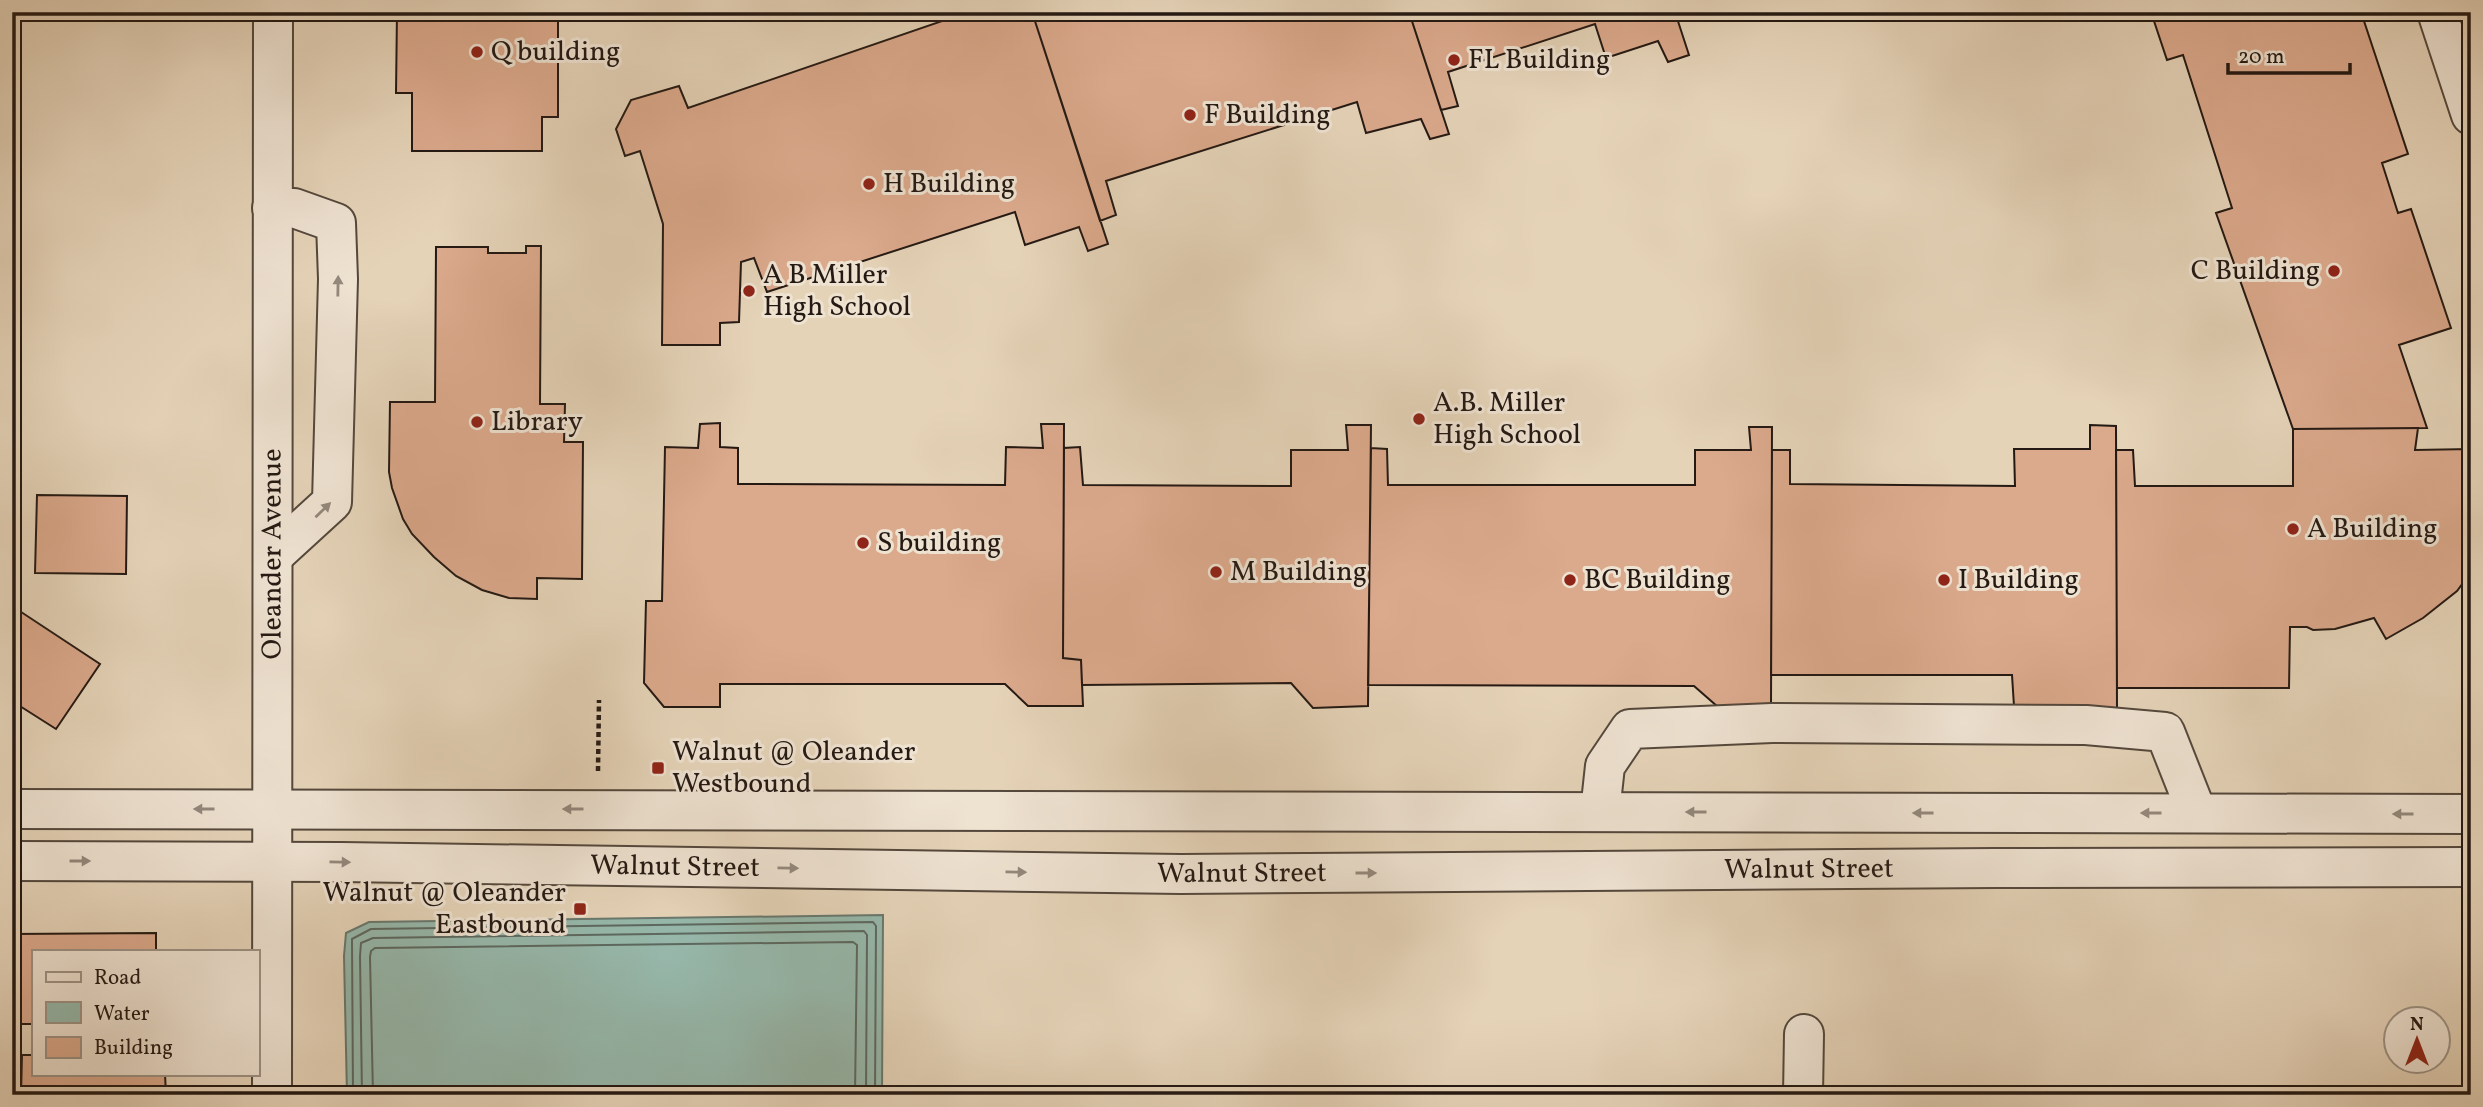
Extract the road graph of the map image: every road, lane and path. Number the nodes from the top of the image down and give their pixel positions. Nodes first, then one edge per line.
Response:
1 (273, 12) edge
2 (2437, 12) edge
3 (2471, 115) edge
4 (272, 208) junction
5 (273, 556) junction
6 (599, 700) dead end
7 (598, 775) dead end
8 (272, 808) junction
9 (12, 809) edge
10 (1600, 812) junction
11 (2197, 814) junction
12 (2471, 814) edge
13 (12, 861) edge
14 (272, 861) junction
15 (2471, 867) edge
16 (1804, 1034) dead end
17 (272, 1095) edge
18 (1803, 1095) edge

1 - 4 street, Oleander Avenue
2 - 3 street
4 - 5 street, Oleander Avenue
5 -> 4 street
5 - 8 street, Oleander Avenue
6 - 7 path
8 -> 9 street, Walnut Street
10 -> 8 street, Walnut Street
8 - 14 street, Oleander Avenue
11 -> 10 street, Walnut Street
10 - 11 street
12 -> 11 street, Walnut Street
13 -> 14 street, Walnut Street
14 -> 15 street, Walnut Street
14 - 17 street, Oleander Avenue
16 - 18 street

